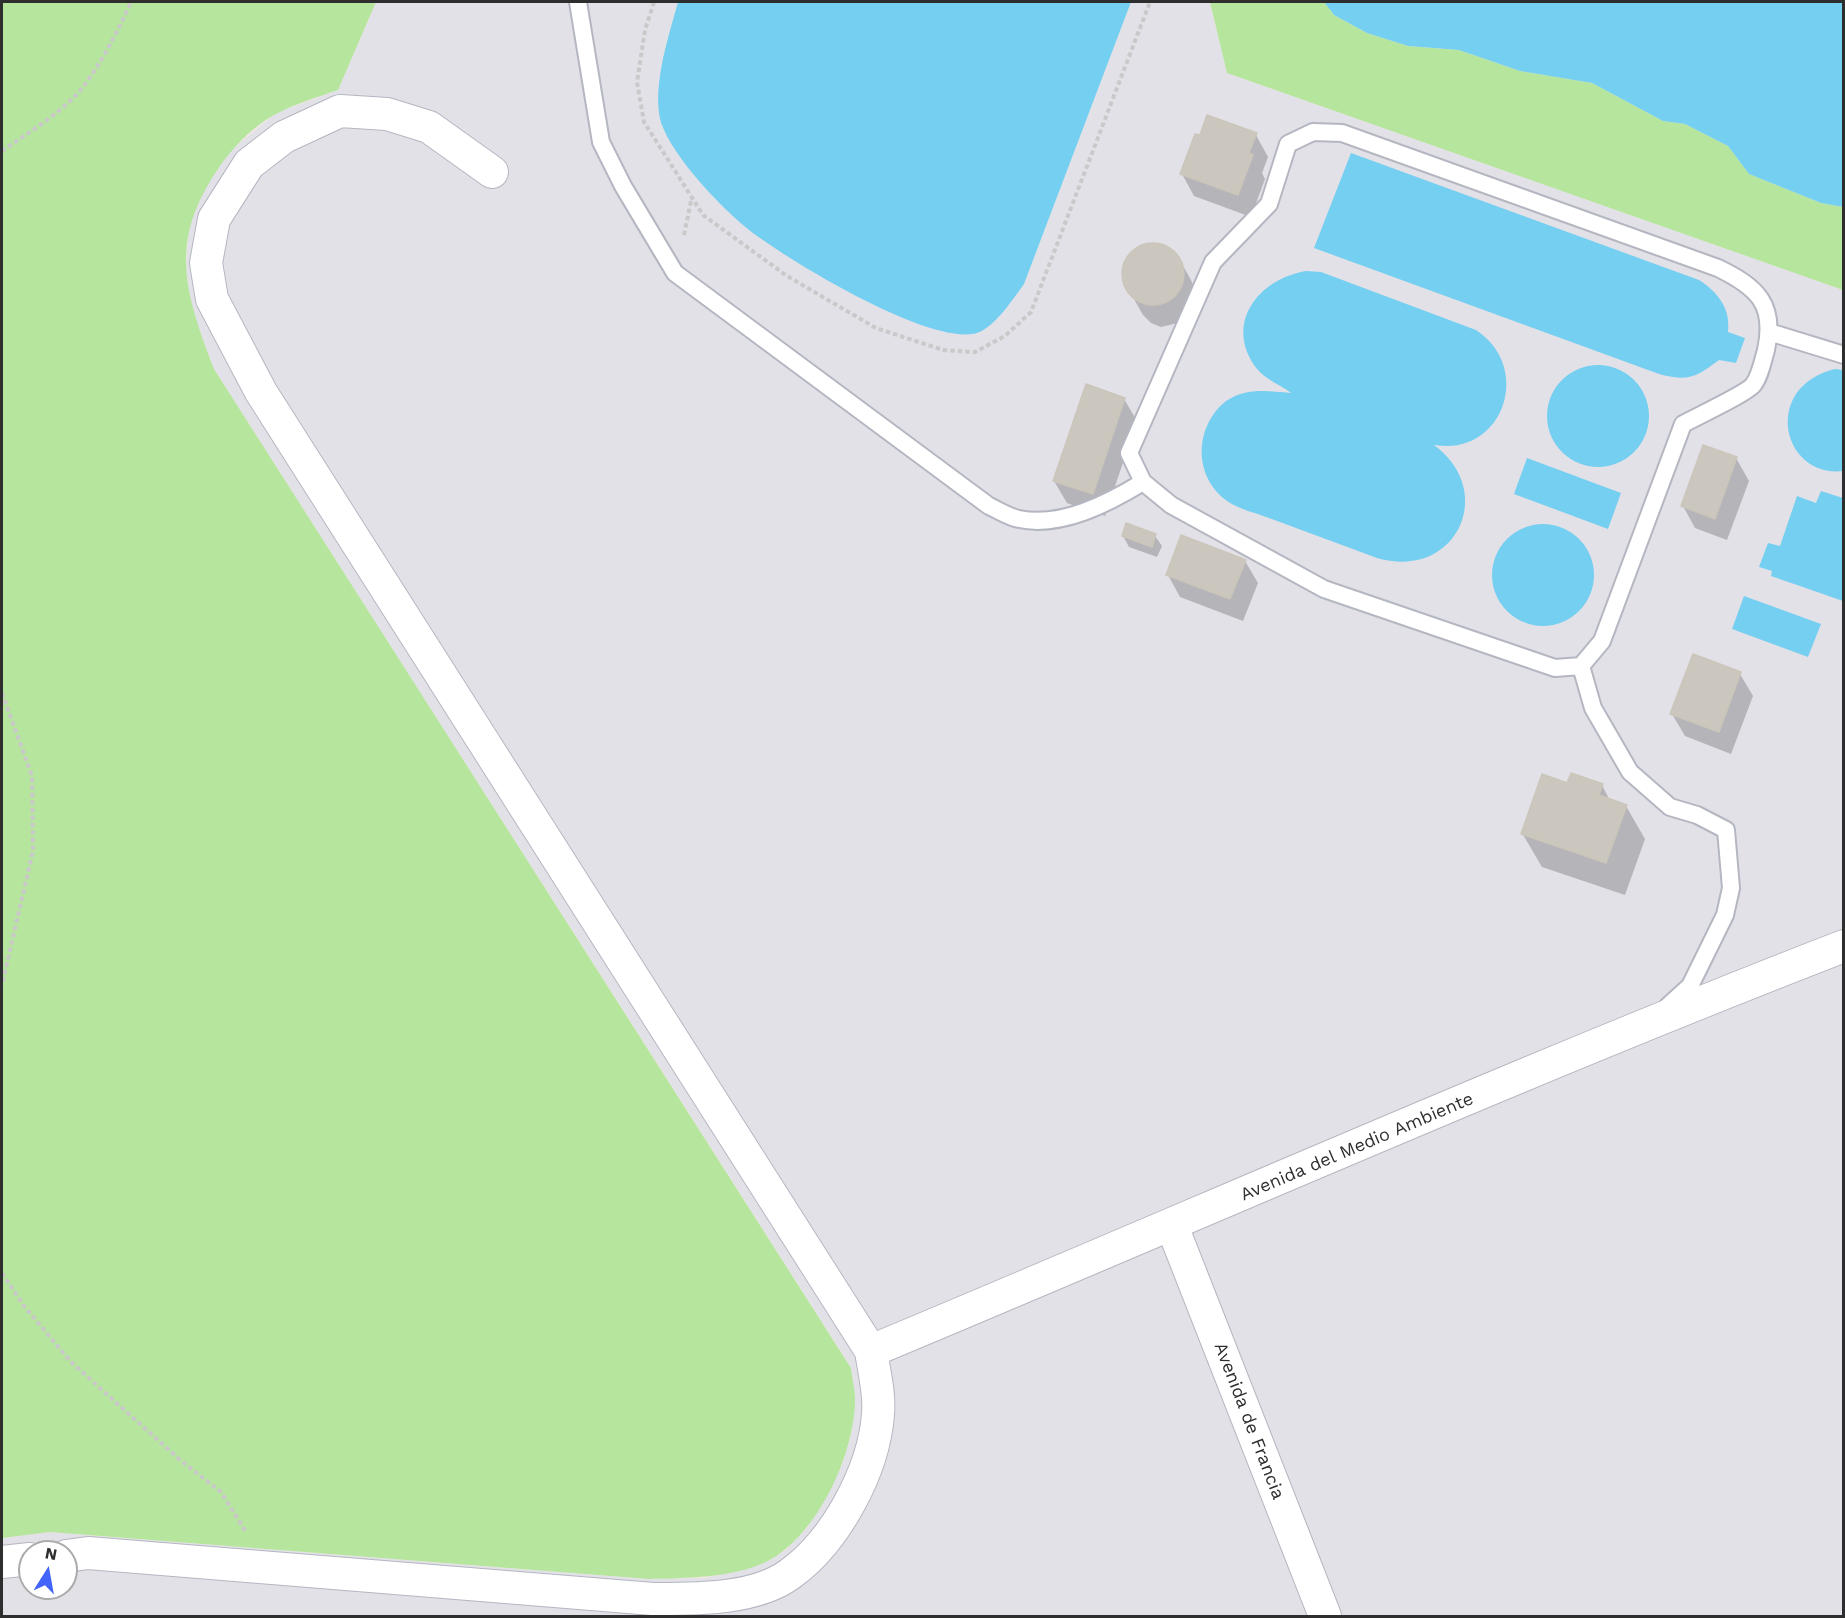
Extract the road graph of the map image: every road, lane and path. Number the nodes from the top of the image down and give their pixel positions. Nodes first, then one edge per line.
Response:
1 (131, 2) edge
2 (578, 2) edge
3 (654, 2) edge
4 (1150, 2) edge
5 (2, 151) edge
6 (492, 172) dead end
7 (1769, 332) junction
8 (1844, 355) edge
9 (1143, 482) junction
10 (1581, 666) junction
11 (2, 693) edge
12 (1844, 946) edge
13 (2, 985) edge
14 (1653, 1020) junction
15 (1172, 1226) junction
16 (2, 1273) edge
17 (871, 1351) junction
18 (78, 1554) edge
19 (18, 1560) edge
20 (2, 1562) edge
21 (251, 1565) junction
22 (1325, 1617) edge

1 - 5 path
2 - 9 lane
3 - 4 path
6 - 17 street
7 - 8 lane
7 - 9 lane
7 - 10 lane
9 - 10 lane
10 - 14 lane
11 - 13 path
12 - 14 street, Avenida del Medio Ambiente
14 - 15 street, Avenida del Medio Ambiente
15 - 17 street, Avenida del Medio Ambiente
15 - 22 street, Avenida de Francia
16 - 21 path
17 - 21 street
18 - 21 street
19 - 20 street

